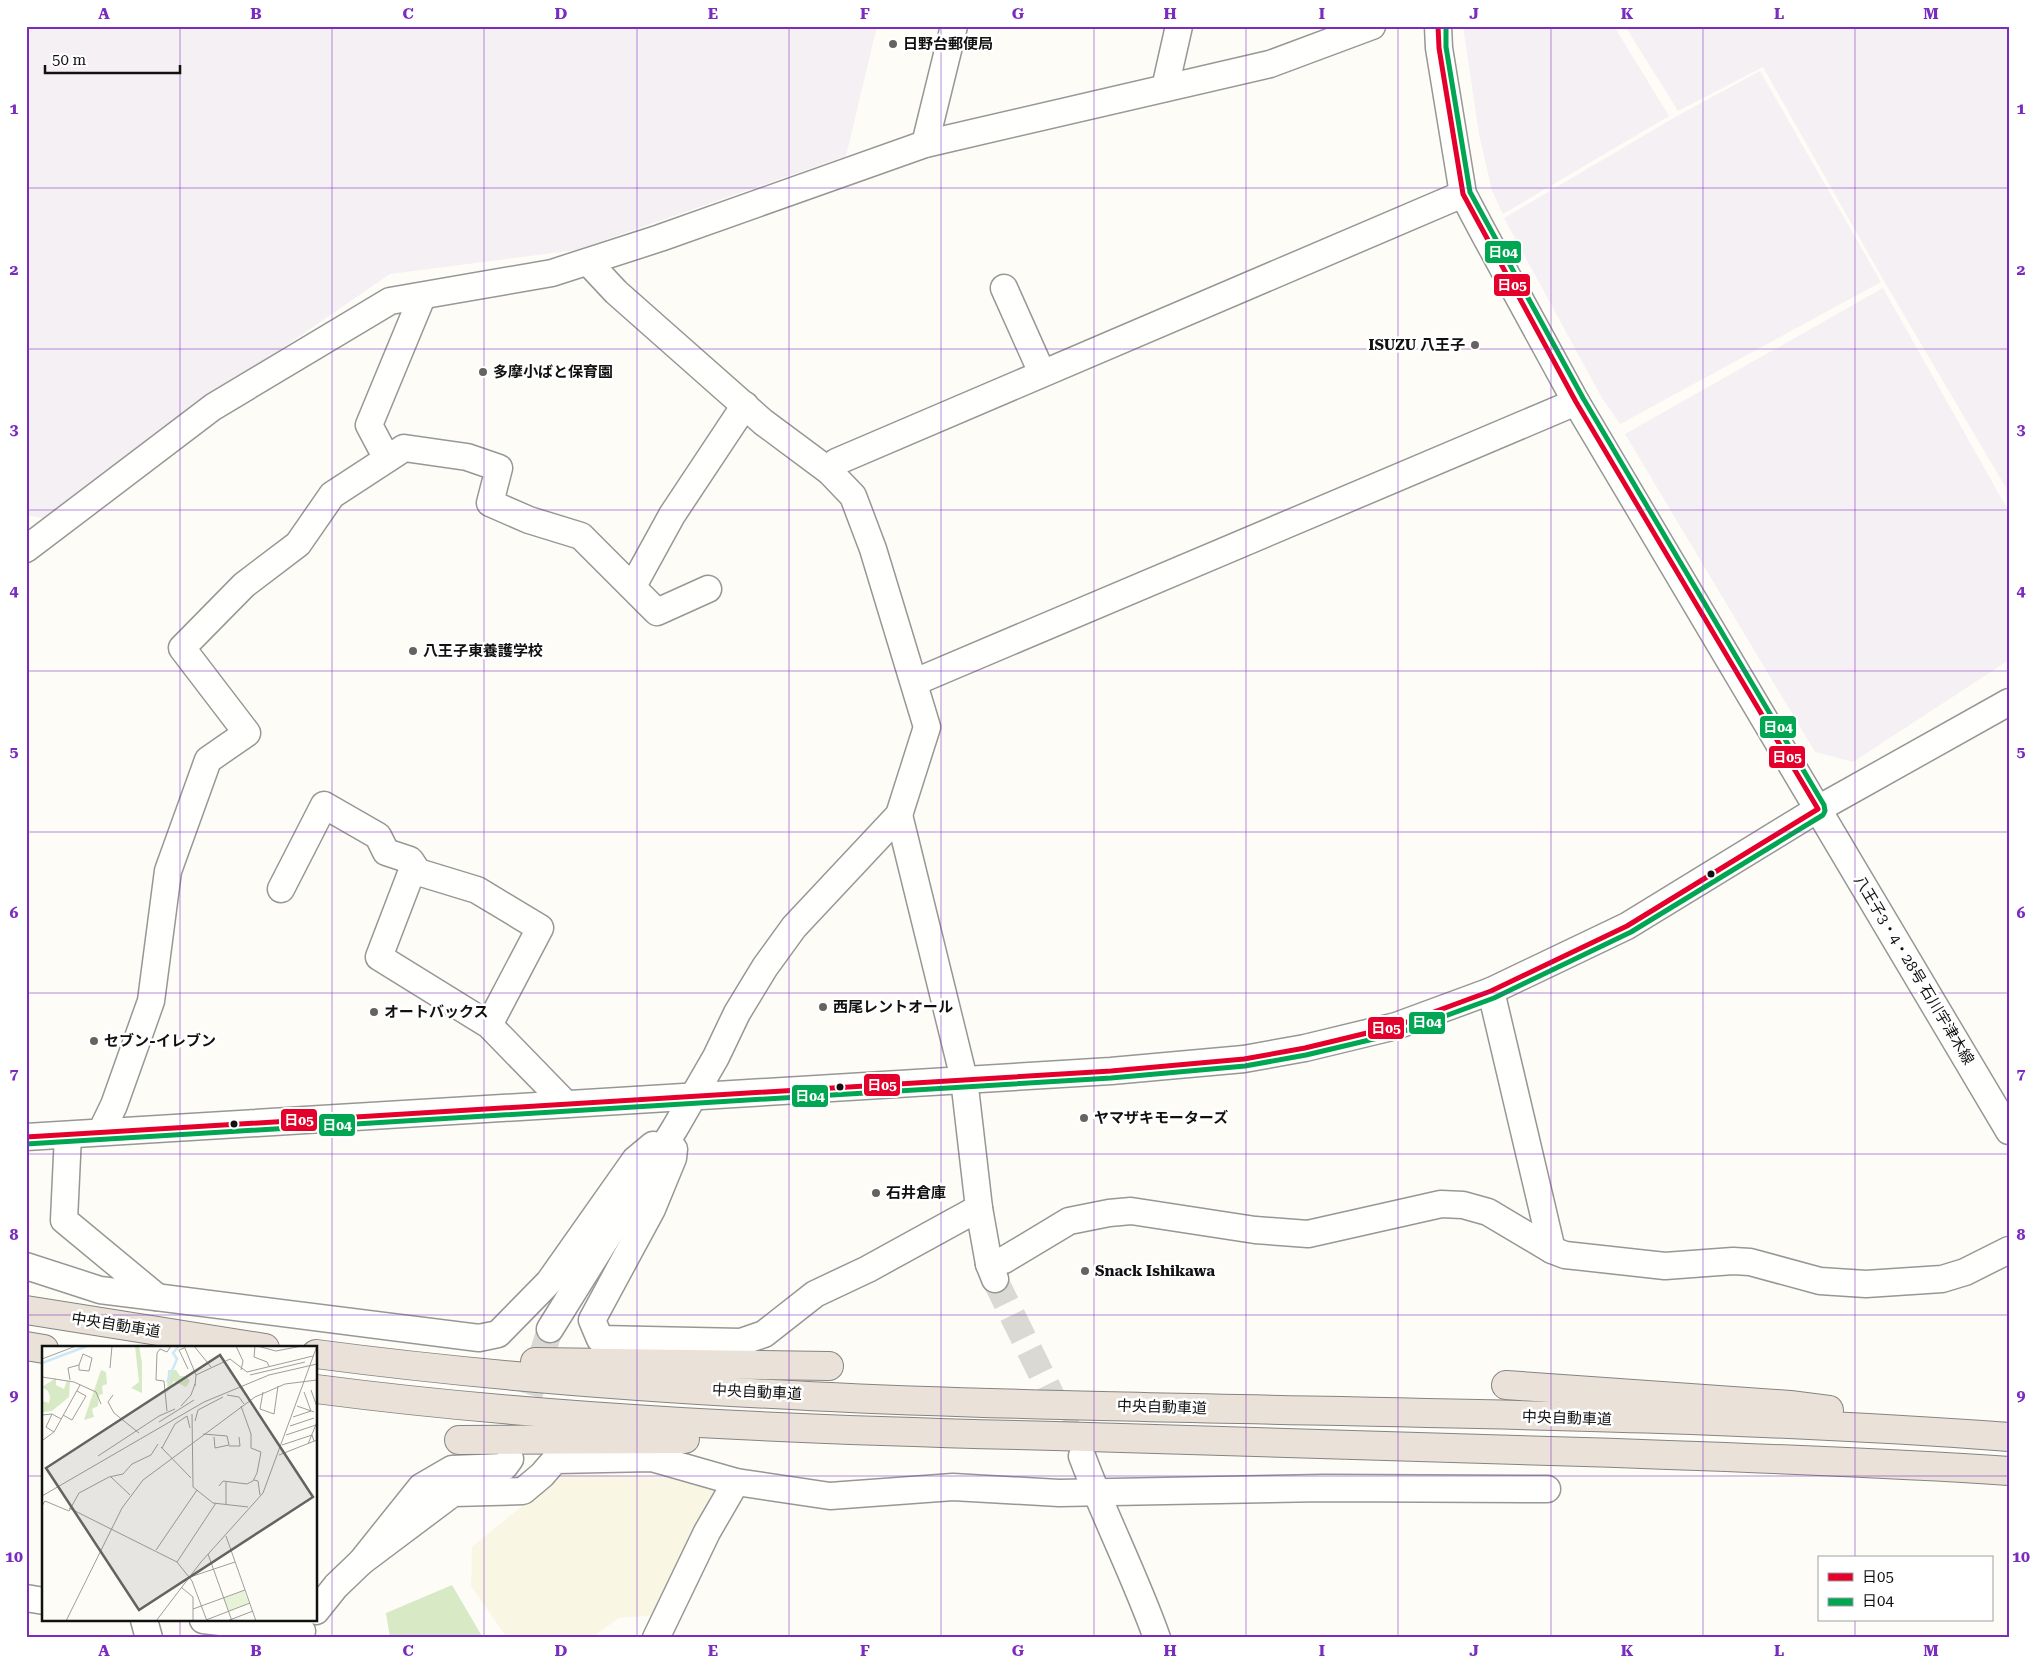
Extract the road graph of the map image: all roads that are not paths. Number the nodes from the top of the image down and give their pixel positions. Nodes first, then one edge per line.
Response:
1 (954, 26) edge
2 (1179, 26) edge
3 (1372, 26) edge
4 (1438, 26) edge
5 (1165, 88) junction
6 (925, 144) junction
7 (1464, 194) junction
8 (588, 262) junction
9 (1004, 288) dead end
10 (422, 297) junction
11 (1042, 373) junction
12 (1576, 402) junction
13 (745, 405) junction
14 (387, 459) junction
15 (829, 471) junction
16 (38, 528) edge
17 (26, 549) edge
18 (633, 586) junction
19 (708, 589) dead end
20 (915, 682) junction
21 (2009, 702) edge
22 (1818, 809) junction
23 (899, 815) junction
24 (418, 872) junction
25 (281, 889) dead end
26 (1491, 991) junction
27 (489, 1025) junction
28 (964, 1078) junction
29 (692, 1097) junction
30 (566, 1104) junction
31 (676, 1128) junction
32 (2009, 1131) edge
33 (101, 1132) junction
34 (68, 1135) junction
35 (26, 1137) edge
36 (979, 1208) junction
37 (1552, 1250) junction
38 (2009, 1250) edge
39 (26, 1266) edge
40 (157, 1297) junction
41 (26, 1310) edge
42 (550, 1328) tunnel mouth
43 (26, 1346) edge
44 (253, 1346) edge
45 (42, 1349) edge
46 (318, 1354) edge
47 (391, 1364) junction
48 (829, 1366) dead end
49 (1506, 1385) dead end
50 (318, 1389) edge
51 (947, 1433) junction
52 (2009, 1435) edge
53 (460, 1440) dead end
54 (1082, 1456) tunnel mouth
55 (510, 1459) dead end
56 (2009, 1471) edge
57 (736, 1482) junction
58 (1547, 1489) dead end
59 (1095, 1491) junction
60 (360, 1562) junction
61 (26, 1598) edge
62 (42, 1601) edge
63 (318, 1610) edge
64 (145, 1622) edge
65 (245, 1622) edge
66 (307, 1625) edge
67 (149, 1638) edge
68 (656, 1638) edge
69 (1157, 1638) edge

1 - 6 street
2 - 5 street
3 - 5 street
4 - 7 street, 八王子3・4・28号 石川宇津木線
5 - 6 street
6 - 8 street
7 - 11 street
7 - 12 street, 八王子3・4・28号 石川宇津木線
8 - 10 street
8 - 13 street
9 - 11 street
10 - 14 street
10 - 16 street
11 - 15 street
12 - 20 street
12 - 22 street, 八王子3・4・28号 石川宇津木線
13 - 15 street
13 - 18 street
14 - 18 street
14 - 33 street
15 - 20 street
16 - 17 street
18 - 19 street
20 - 23 street
21 - 22 street
22 - 26 street
22 - 32 street, 八王子3・4・28号 石川宇津木線
23 - 28 street
23 - 29 street
24 - 25 street
24 - 27 street
24 - 27 street
26 - 28 street
26 - 37 street
27 - 30 street
28 - 29 street
28 - 36 street
29 - 30 street
29 - 31 street
30 - 33 street
31 - 36 street
31 - 40 street
31 - 42 street
33 - 34 street
34 - 35 street
34 - 40 street
36 - 37 street
37 - 38 street
39 - 40 street
41 - 44 highway, 中央自動車道
43 - 45 highway
46 - 47 highway, 中央自動車道
47 - 48 highway
47 - 52 highway, 中央自動車道
49 - 52 highway
50 - 51 highway
51 - 53 highway
51 - 56 highway
54 - 59 street
55 - 60 street
57 - 59 street
57 - 60 street
57 - 68 street
58 - 59 street
59 - 69 street
60 - 63 street
61 - 62 street
64 - 67 street
65 - 66 street

